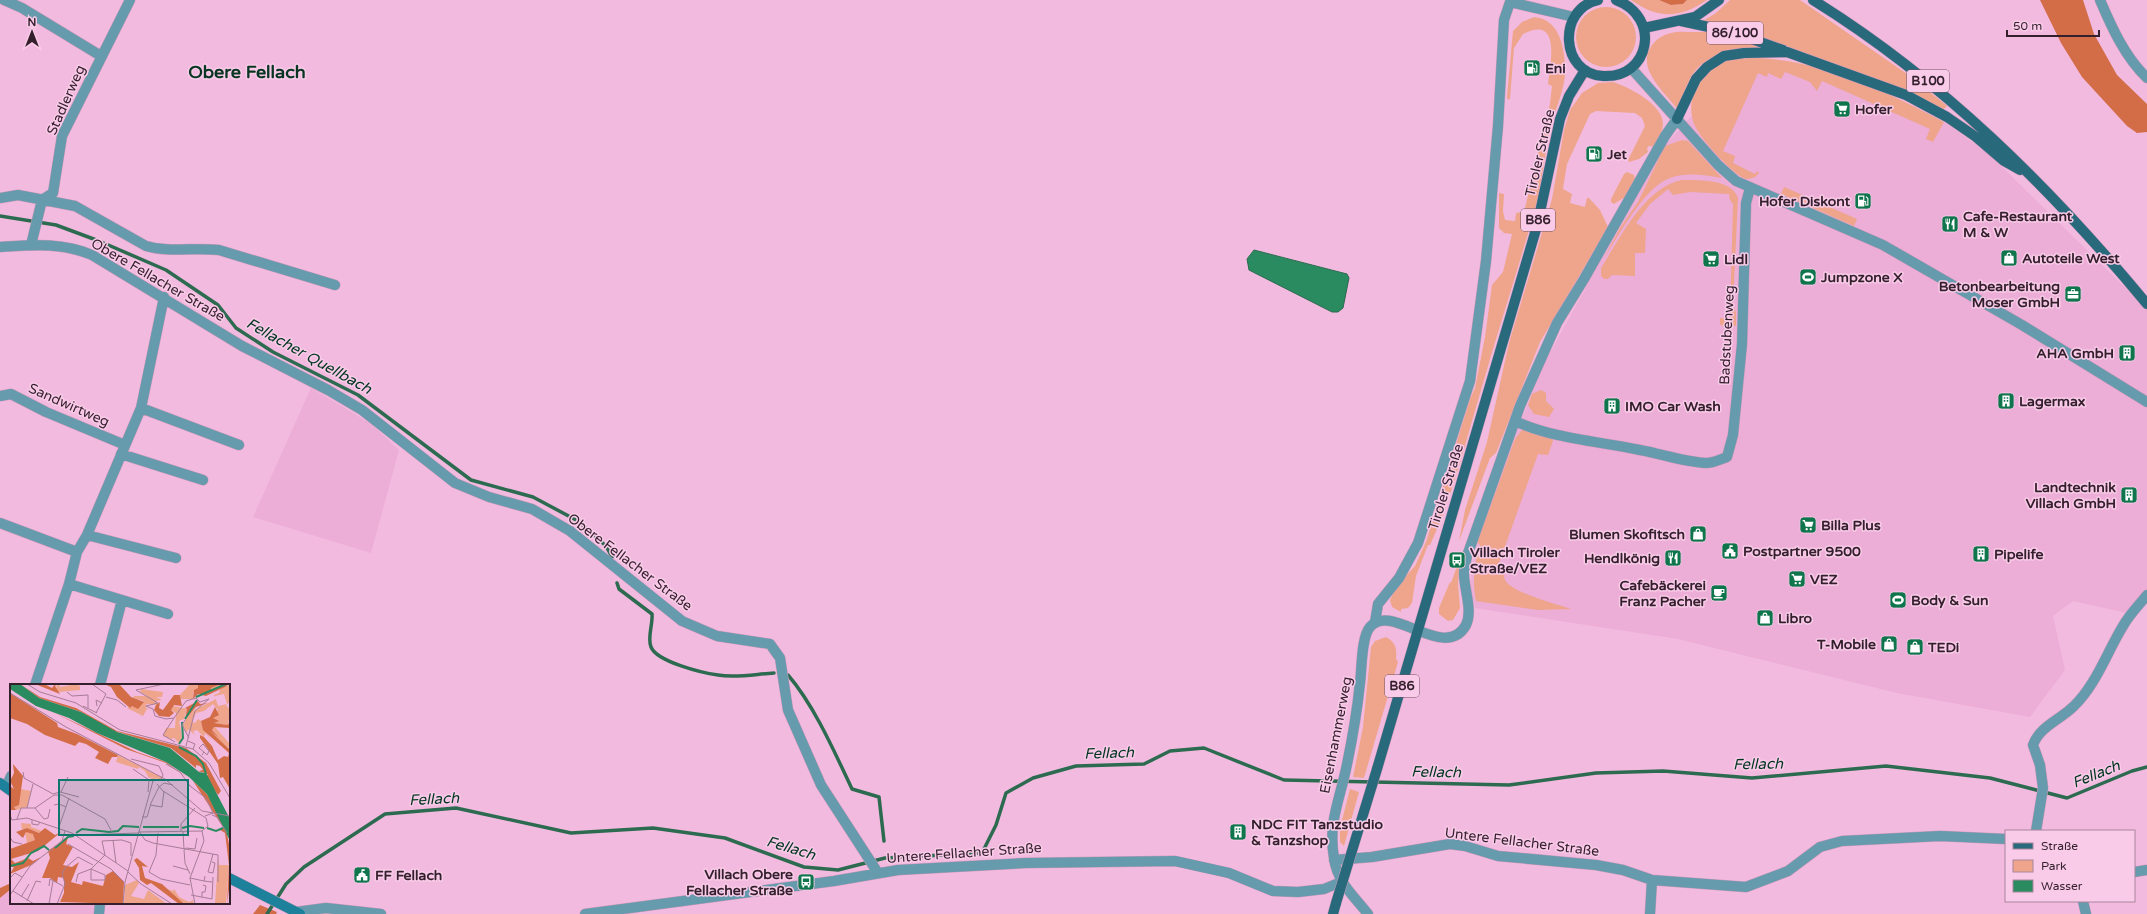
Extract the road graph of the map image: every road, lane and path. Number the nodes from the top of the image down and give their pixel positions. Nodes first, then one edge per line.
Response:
1 (4, 0) edge
2 (129, 0) edge
3 (1598, 0) edge
4 (1616, 0) edge
5 (1719, 0) edge
6 (1813, 0) edge
7 (2100, 0) edge
8 (1509, 1) edge
9 (1574, 17) junction
10 (1681, 21) junction
11 (1644, 28) junction
12 (1787, 52) junction
13 (102, 56) junction
14 (1631, 68) junction
15 (1585, 70) junction
16 (2147, 78) edge
17 (1677, 119) junction
18 (2032, 176) junction
19 (1750, 188) junction
20 (0, 198) edge
21 (42, 200) junction
22 (31, 245) junction
23 (0, 247) edge
24 (335, 285) dead end
25 (164, 297) junction
26 (2147, 304) edge
27 (0, 396) edge
28 (2147, 402) edge
29 (141, 408) junction
30 (1515, 421) junction
31 (239, 445) dead end
32 (123, 449) junction
33 (203, 480) dead end
34 (0, 523) edge
35 (87, 535) junction
36 (77, 552) junction
37 (176, 558) dead end
38 (69, 584) junction
39 (2147, 595) edge
40 (122, 600) junction
41 (168, 614) dead end
42 (1375, 622) junction
43 (1418, 631) junction
44 (35, 684) edge
45 (100, 684) edge
46 (2036, 830) edge
47 (2005, 839) edge
48 (1334, 860) junction
49 (2147, 870) edge
50 (2135, 872) edge
51 (878, 873) junction
52 (230, 879) edge
53 (1652, 880) junction
54 (1341, 882) junction
55 (2083, 902) edge
56 (100, 904) edge
57 (294, 911) edge
58 (99, 914) edge
59 (381, 914) edge
60 (585, 914) edge
61 (1333, 914) edge
62 (1368, 914) edge
63 (1650, 914) edge
64 (2086, 914) edge

1 - 13 street, Stadlerweg
2 - 13 street, Stadlerweg
3 - 9 main road
4 - 11 main road
5 - 10 main road, 86/100
6 - 18 main road, B100
7 - 16 street
8 - 9 street
8 - 42 street, Eisenhammerweg
9 - 15 main road
10 - 11 main road, 86/100
10 - 12 main road, 86/100
11 - 14 main road
12 - 17 main road
12 - 18 main road
13 - 21 street, Stadlerweg
14 - 15 main road
14 - 17 street
15 - 43 main road, Tiroler Straße / B86
17 - 19 street
17 - 30 street
18 - 26 main road, B100
19 - 28 street
19 - 30 street, Badstubenweg
20 - 21 street
21 - 22 street, Stadlerweg
21 - 24 street
22 - 23 street, Obere Fellacher Straße
22 - 25 street, Obere Fellacher Straße
25 - 29 street
25 - 51 street, Obere Fellacher Straße
27 - 32 street, Sandwirtweg
29 - 31 street
29 - 32 street
30 - 43 street
32 - 33 street, Sandwirtweg
32 - 35 street
34 - 36 street
35 - 36 street
35 - 37 street
36 - 38 street
38 - 40 street
38 - 44 street
39 - 46 street
40 - 41 street
40 - 45 street
42 - 43 street
42 - 48 street, Eisenhammerweg
43 - 61 main road, Tiroler Straße / B86, bridge
47 - 53 street, Untere Fellacher Straße
48 - 53 street, Untere Fellacher Straße
48 - 54 street, Eisenhammerweg
49 - 50 street
51 - 54 street, Untere Fellacher Straße
51 - 60 street, Untere Fellacher Straße
52 - 57 main road
53 - 63 street
54 - 62 street, Eisenhammerweg
55 - 64 street
56 - 58 street
57 - 59 street

